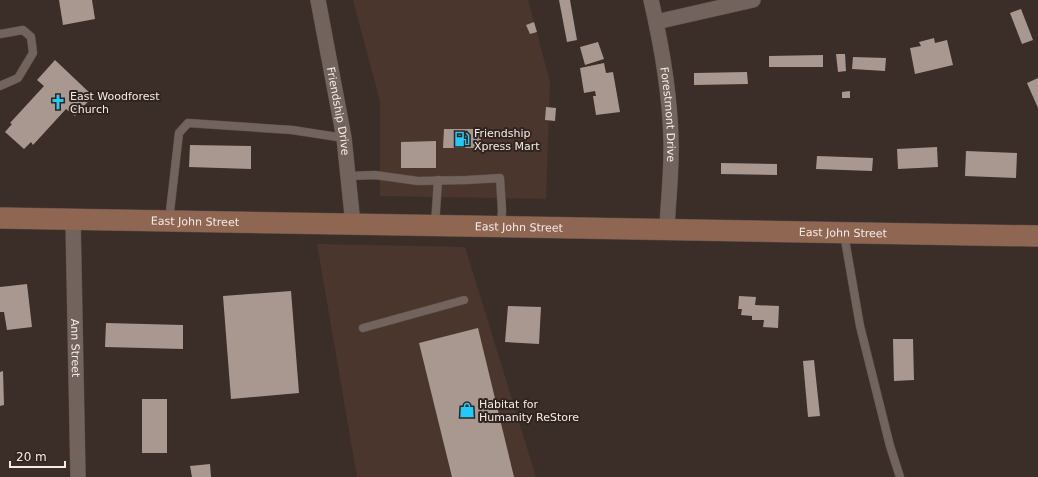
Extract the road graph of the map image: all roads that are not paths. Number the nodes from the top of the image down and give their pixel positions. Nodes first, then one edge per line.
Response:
1 (318, 0) edge
2 (651, 0) edge
3 (754, 0) edge
4 (656, 22) junction
5 (0, 34) edge
6 (0, 86) edge
7 (344, 138) junction
8 (349, 176) junction
9 (438, 180) junction
10 (0, 218) edge
11 (73, 219) junction
12 (169, 221) junction
13 (353, 224) junction
14 (435, 226) junction
15 (501, 227) junction
16 (667, 230) junction
17 (844, 233) junction
18 (1038, 236) edge
19 (464, 300) dead end
20 (363, 328) dead end
21 (78, 477) edge
22 (900, 477) edge

1 - 7 street, Friendship Drive
2 - 4 street, Forestmont Drive
3 - 4 street
4 - 16 street, Forestmont Drive
5 - 6 lane
7 - 8 street, Friendship Drive
7 - 12 lane
8 - 9 lane
8 - 13 street, Friendship Drive
9 - 14 lane
9 - 15 lane
10 - 11 main road, East John Street
11 - 12 main road, East John Street
11 - 21 street, Ann Street
12 - 13 main road, East John Street
13 - 14 main road, East John Street
14 - 15 main road, East John Street
15 - 16 main road, East John Street
16 - 17 main road, East John Street
17 - 18 main road, East John Street
17 - 22 lane
19 - 20 lane

